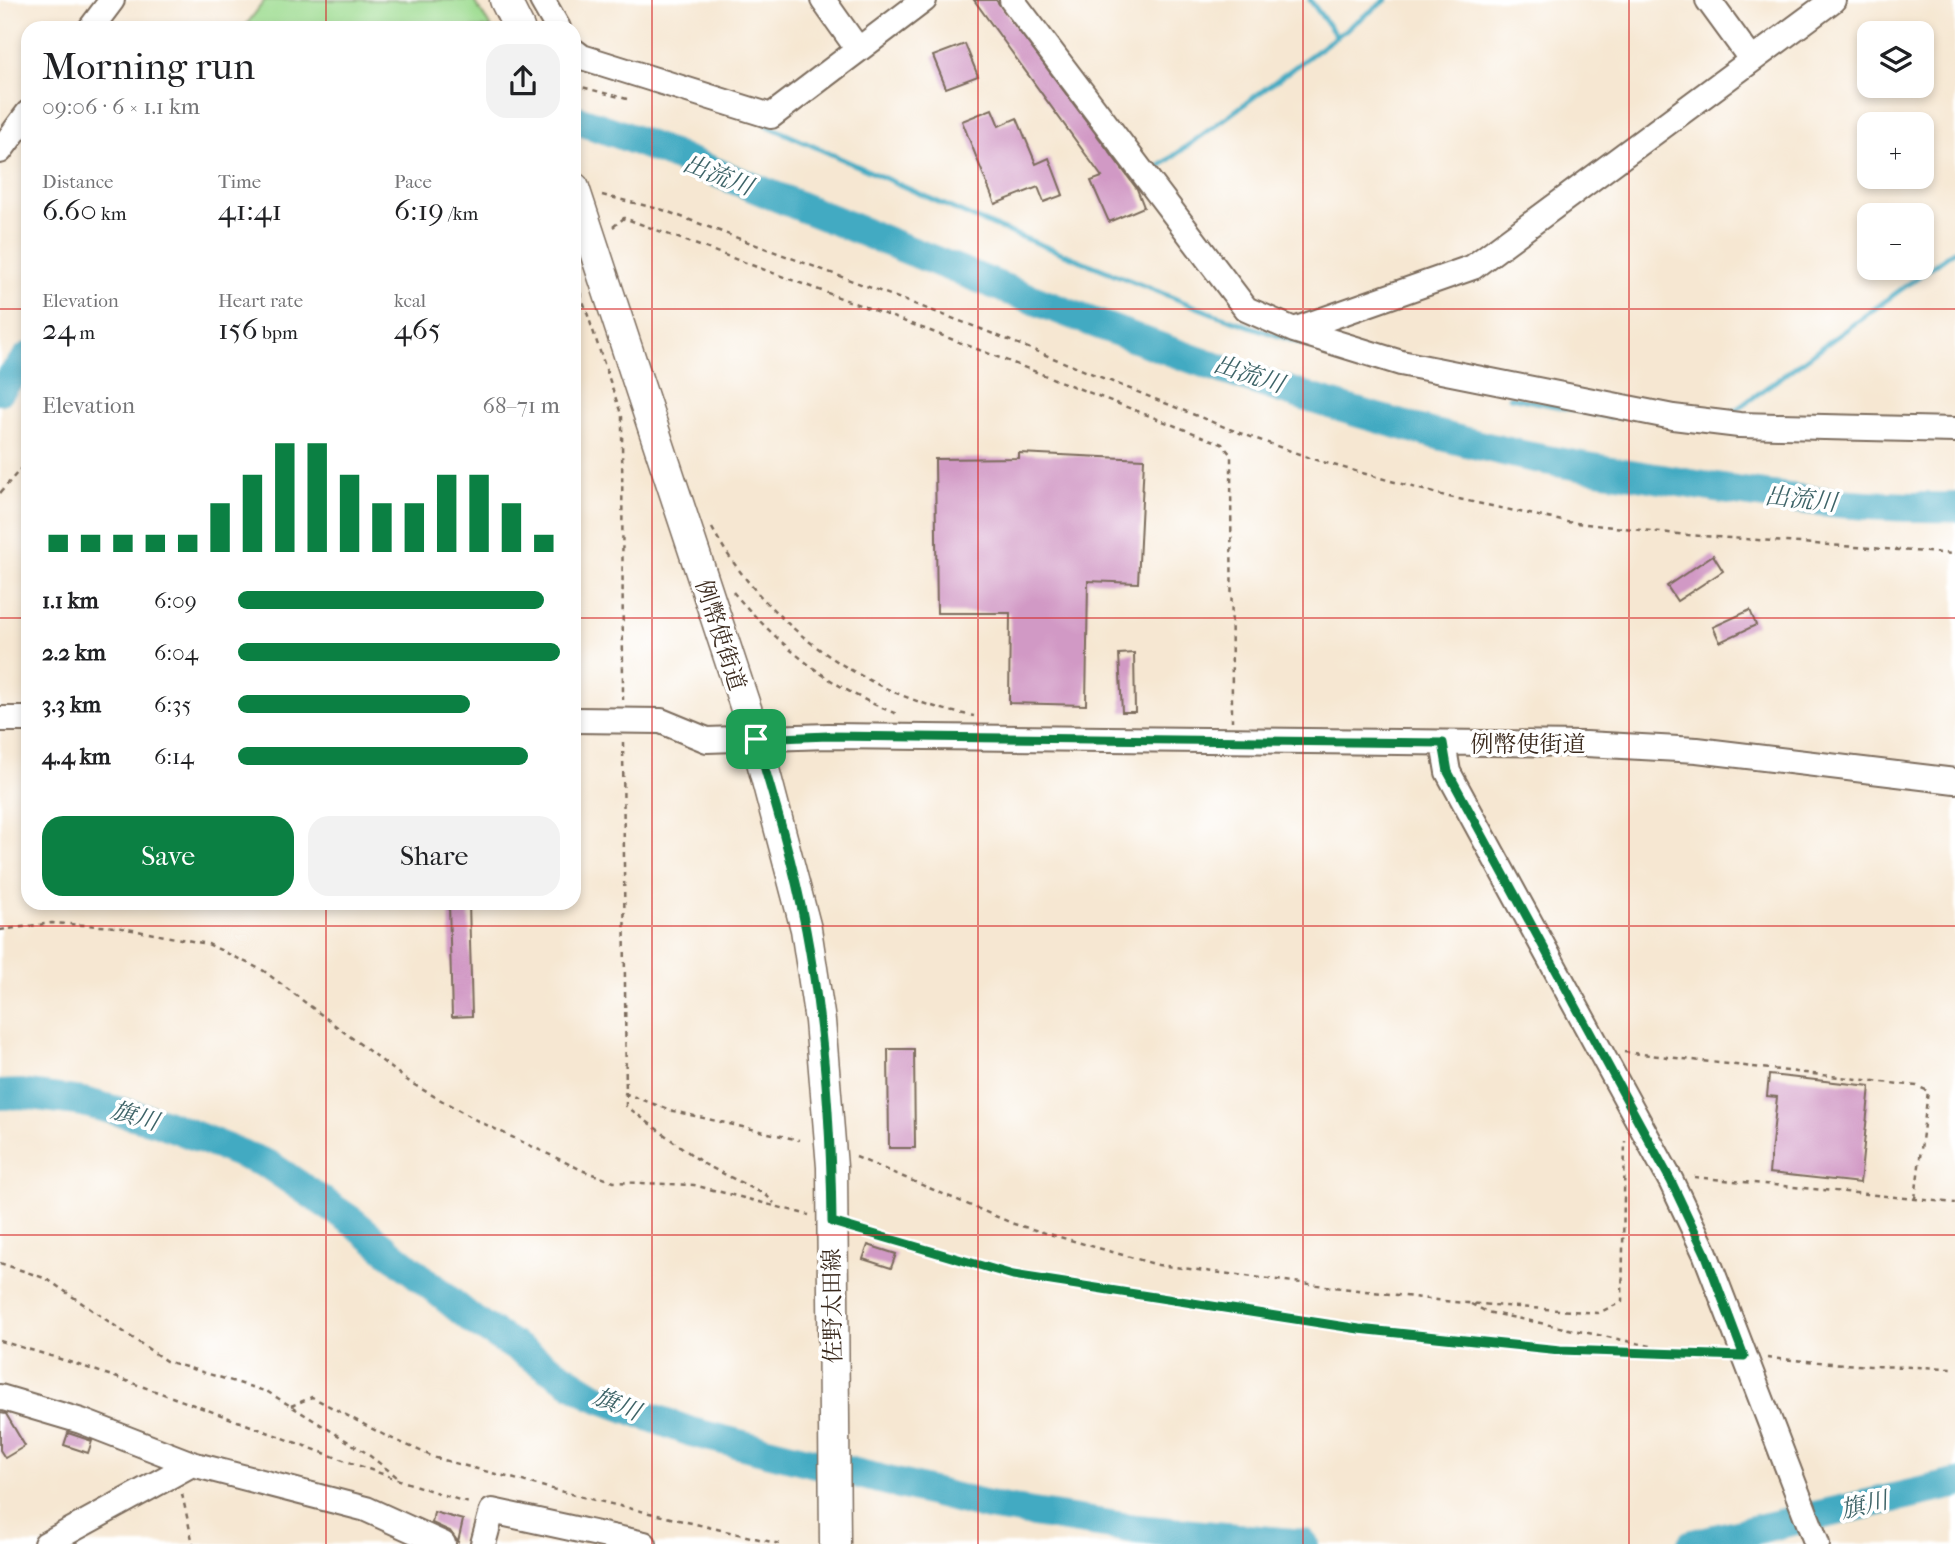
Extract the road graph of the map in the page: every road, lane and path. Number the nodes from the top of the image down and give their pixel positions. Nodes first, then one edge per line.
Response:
1 (112, 0) edge
2 (505, 0) edge
3 (542, 0) edge
4 (823, 0) edge
5 (924, 0) edge
6 (1012, 0) edge
7 (1708, 0) edge
8 (1833, 0) edge
9 (96, 21) edge
10 (516, 21) edge
11 (554, 21) edge
12 (858, 48) junction
13 (581, 56) edge
14 (1751, 59) junction
15 (581, 87) edge
16 (627, 99) dead end
17 (21, 122) edge
18 (0, 151) edge
19 (581, 191) edge
20 (581, 209) edge
21 (613, 233) dead end
22 (581, 296) edge
23 (1294, 330) junction
24 (1955, 429) edge
25 (21, 468) edge
26 (0, 493) edge
27 (707, 519) dead end
28 (1955, 554) edge
29 (729, 587) dead end
30 (976, 716) dead end
31 (908, 718) dead end
32 (0, 719) edge
33 (21, 719) edge
34 (581, 720) edge
35 (623, 720) junction
36 (1220, 722) dead end
37 (756, 739) junction
38 (1443, 743) junction
39 (1955, 781) edge
40 (0, 930) edge
41 (1604, 1057) junction
42 (624, 1093) junction
43 (1634, 1112) junction
44 (799, 1140) dead end
45 (850, 1154) dead end
46 (1671, 1181) junction
47 (1915, 1199) junction
48 (1955, 1203) edge
49 (777, 1205) junction
50 (832, 1230) junction
51 (0, 1263) edge
52 (1470, 1304) junction
53 (0, 1341) edge
54 (1670, 1355) junction
55 (1748, 1365) junction
56 (1955, 1367) edge
57 (0, 1397) edge
58 (291, 1406) junction
59 (187, 1467) junction
60 (403, 1482) junction
61 (492, 1511) junction
62 (46, 1544) edge
63 (193, 1544) edge
64 (443, 1544) edge
65 (483, 1544) edge
66 (643, 1544) edge
67 (780, 1544) edge
68 (835, 1544) edge
69 (1816, 1544) edge

1 - 9 street
2 - 10 main road
3 - 11 street
4 - 12 street
5 - 12 street
6 - 23 street
7 - 14 street
8 - 14 street
12 - 13 street
14 - 23 street
15 - 16 path
17 - 18 street
19 - 28 path
20 - 37 main road, 例幣使街道
21 - 36 path
22 - 35 path
23 - 24 street
25 - 26 path
27 - 30 path
29 - 31 path
32 - 33 street
34 - 35 street
35 - 37 street
35 - 42 path
37 - 38 street, 例幣使街道
37 - 50 main road, 佐野太田線
38 - 39 street, 例幣使街道
38 - 41 street
40 - 49 path
41 - 43 street
41 - 47 path
42 - 44 path
42 - 49 path
43 - 46 street
43 - 52 path
45 - 52 path
46 - 47 path
46 - 55 street
47 - 48 path
49 - 50 path
50 - 54 path
50 - 68 main road, 佐野太田線
51 - 58 path
52 - 54 path
53 - 60 path
54 - 55 path
55 - 56 path
55 - 69 street
57 - 59 street
58 - 60 path
58 - 67 path
59 - 62 street
59 - 63 path
59 - 64 street
60 - 61 path
61 - 65 street
61 - 66 street

